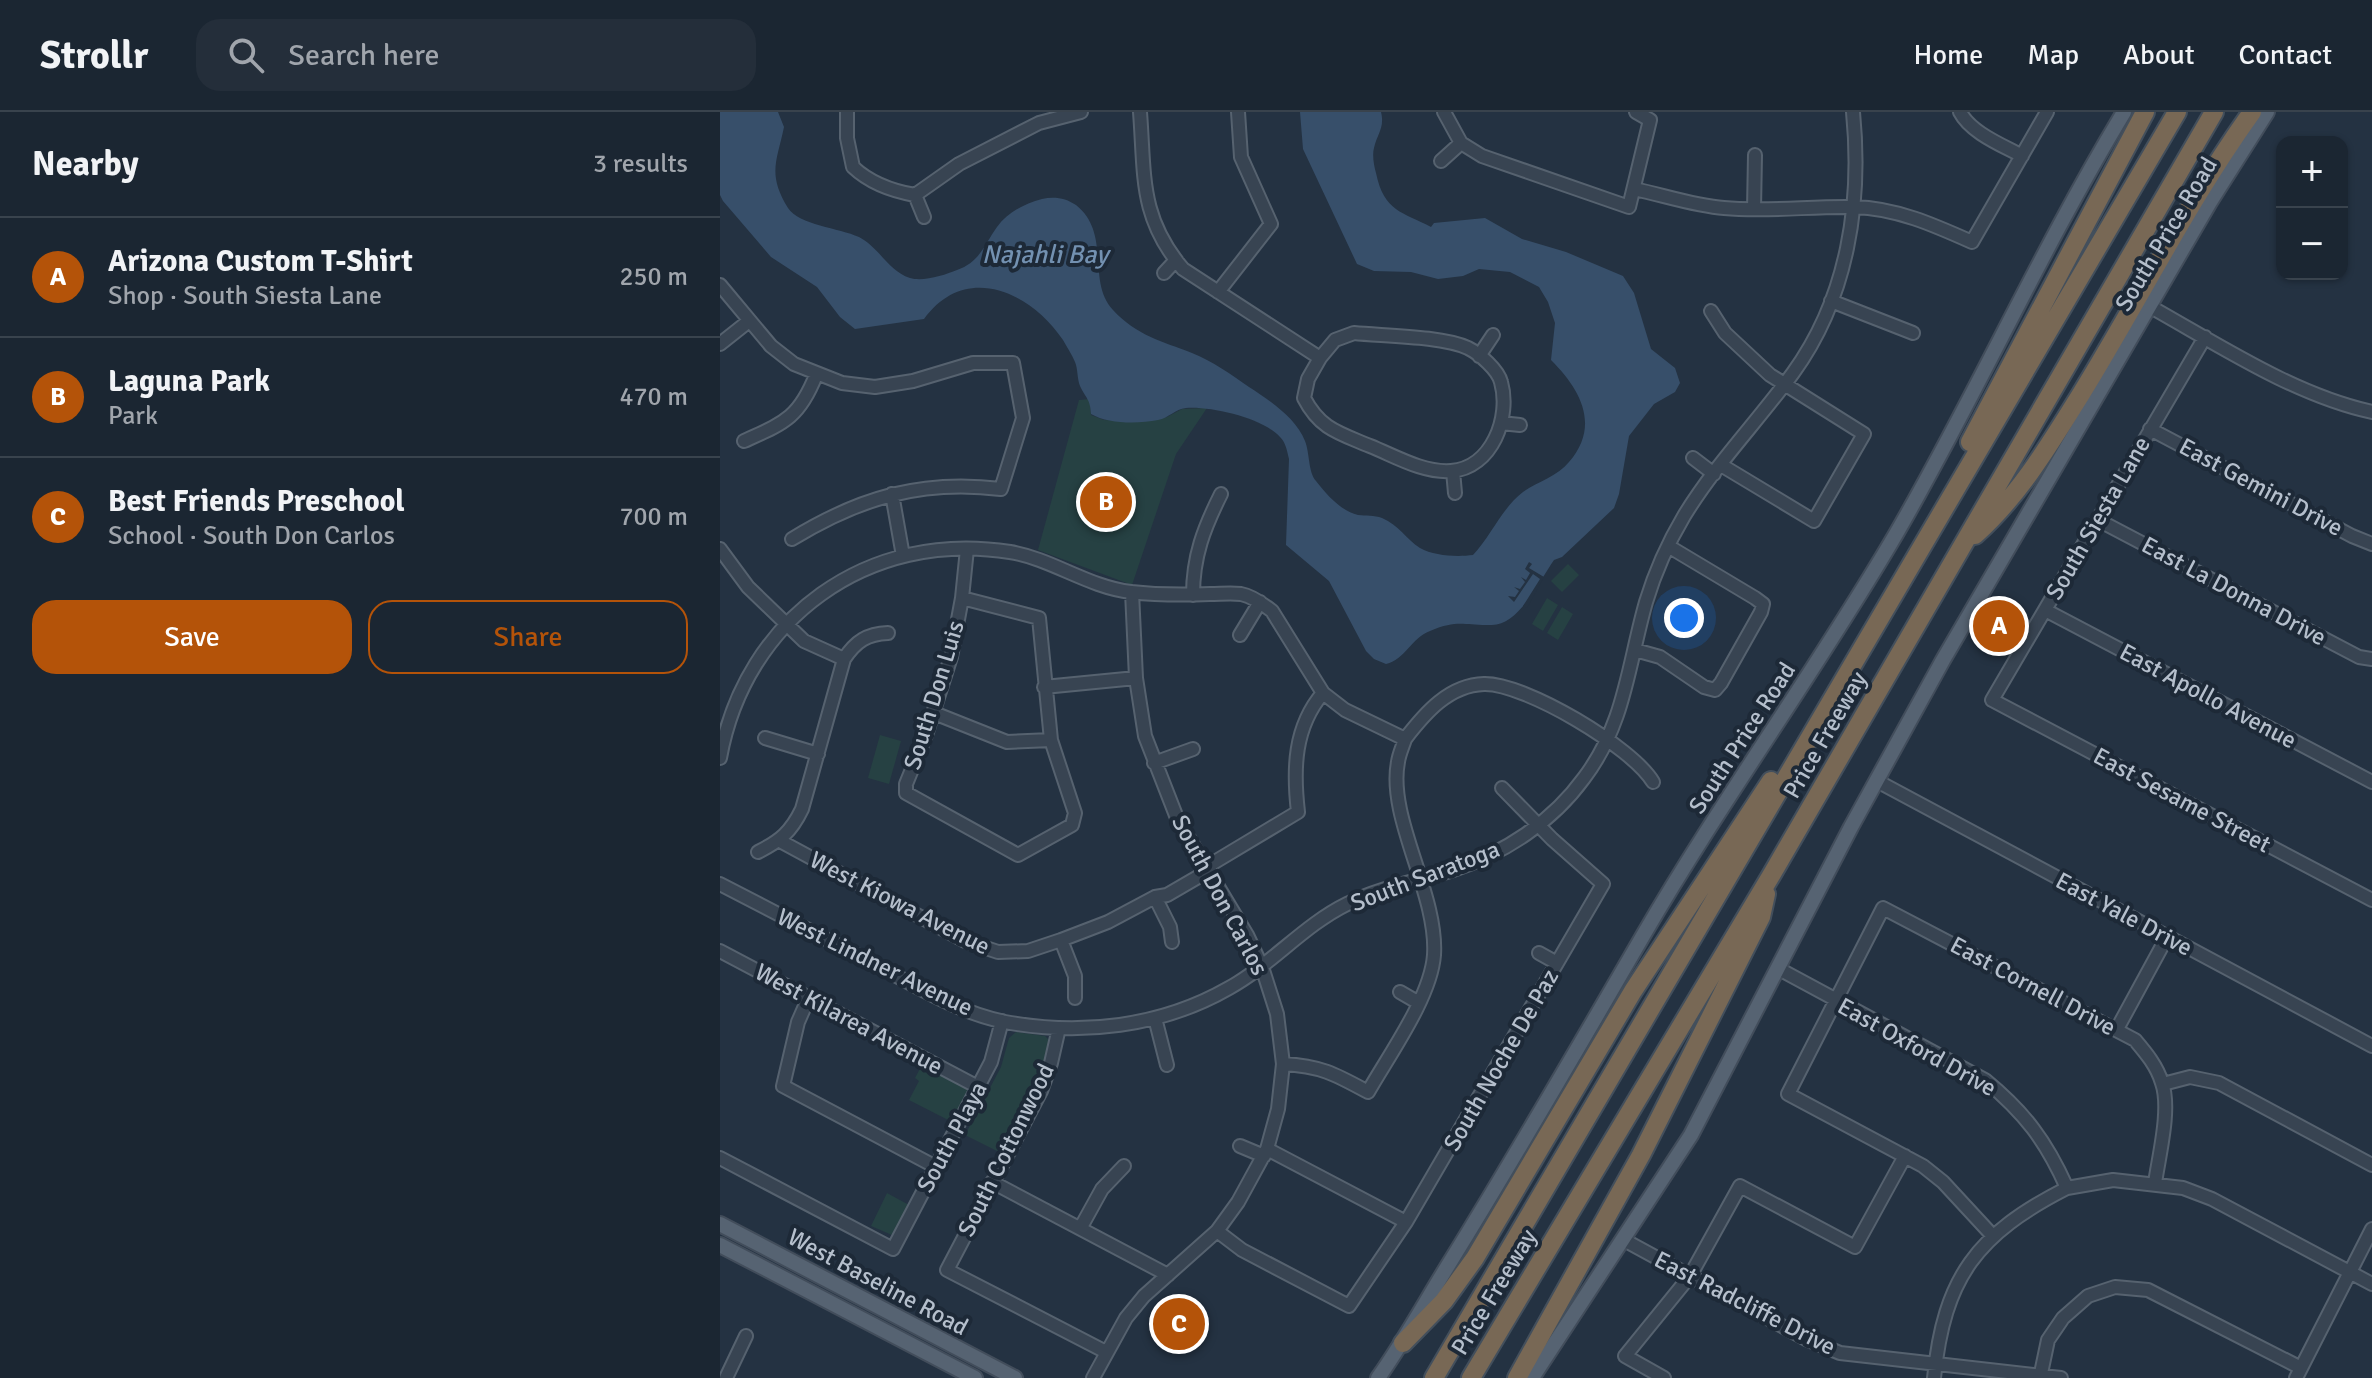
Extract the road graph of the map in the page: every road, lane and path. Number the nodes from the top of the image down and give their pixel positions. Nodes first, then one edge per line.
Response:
1 (847, 112) edge
2 (1081, 112) edge
3 (1140, 112) edge
4 (1238, 112) edge
5 (1444, 112) edge
6 (1636, 112) edge
7 (1853, 112) edge
8 (1960, 112) edge
9 (2047, 112) edge
10 (2124, 112) edge
11 (2145, 112) edge
12 (2177, 112) edge
13 (2214, 112) edge
14 (2252, 112) edge
15 (2267, 112) edge
16 (1046, 116) edge
17 (1461, 143) junction
18 (1755, 155) dead end
19 (2022, 156) junction
20 (1441, 161) dead end
21 (1634, 189) junction
22 (915, 195) junction
23 (1855, 207) junction
24 (1754, 209) junction
25 (924, 217) dead end
26 (1176, 260) junction
27 (1164, 273) dead end
28 (720, 285) edge
29 (1218, 292) junction
30 (1831, 301) junction
31 (2149, 306) junction
32 (1711, 311) dead end
33 (749, 321) junction
34 (1913, 333) dead end
35 (1493, 335) dead end
36 (2205, 337) junction
37 (720, 344) edge
38 (1479, 356) junction
39 (1320, 358) junction
40 (816, 375) junction
41 (1784, 384) junction
42 (2372, 412) edge
43 (1520, 425) dead end
44 (1501, 428) junction
45 (2150, 429) junction
46 (744, 441) dead end
47 (1693, 458) dead end
48 (1717, 470) junction
49 (1453, 471) junction
50 (1455, 493) dead end
51 (892, 494) junction
52 (1221, 494) dead end
53 (2098, 520) junction
54 (1931, 530) junction
55 (792, 539) dead end
56 (2372, 544) edge
57 (1964, 545) junction
58 (1668, 546) junction
59 (720, 549) edge
60 (967, 549) junction
61 (903, 556) junction
62 (1132, 592) junction
63 (1193, 595) junction
64 (962, 598) junction
65 (1260, 602) junction
66 (2045, 610) junction
67 (785, 624) junction
68 (888, 633) dead end
69 (1240, 635) dead end
70 (1635, 650) junction
71 (844, 659) junction
72 (2372, 659) edge
73 (1136, 678) junction
74 (1044, 687) junction
75 (1323, 693) junction
76 (1992, 700) joint
77 (1828, 706) junction
78 (934, 713) junction
79 (765, 738) dead end
80 (1405, 739) junction
81 (1051, 740) junction
82 (1609, 740) junction
83 (1193, 749) dead end
84 (818, 754) junction
85 (720, 758) edge
86 (1154, 763) junction
87 (1877, 781) junction
88 (1653, 782) dead end
89 (2372, 782) edge
90 (1502, 788) dead end
91 (1539, 826) junction
92 (780, 841) junction
93 (758, 852) dead end
94 (1208, 867) junction
95 (1772, 874) junction
96 (1421, 878) junction
97 (720, 884) edge
98 (1155, 897) junction
99 (2372, 900) edge
100 (2167, 937) junction
101 (1061, 940) junction
102 (1172, 942) dead end
103 (720, 951) edge
104 (1539, 953) dead end
105 (1557, 963) junction
106 (1262, 967) junction
107 (1779, 969) junction
108 (1400, 992) dead end
109 (809, 997) junction
110 (1075, 998) dead end
111 (1834, 1001) junction
112 (1419, 1003) junction
113 (1155, 1018) junction
114 (1002, 1021) junction
115 (1059, 1028) junction
116 (2117, 1029) junction
117 (2372, 1046) edge
118 (1283, 1064) junction
119 (1167, 1065) dead end
120 (2163, 1084) junction
121 (978, 1087) junction
122 (1240, 1146) dead end
123 (1266, 1152) junction
124 (1905, 1156) junction
125 (720, 1158) edge
126 (2372, 1165) edge
127 (1124, 1166) dead end
128 (936, 1167) junction
129 (992, 1182) junction
130 (2155, 1183) junction
131 (2067, 1188) junction
132 (1406, 1222) junction
133 (720, 1224) edge
134 (1081, 1227) junction
135 (2372, 1229) edge
136 (1217, 1231) junction
137 (1992, 1235) junction
138 (1624, 1240) junction
139 (720, 1245) edge
140 (2349, 1271) junction
141 (1168, 1275) junction
142 (1690, 1276) junction
143 (2372, 1284) edge
144 (746, 1336) dead end
145 (1403, 1343) junction
146 (1106, 1352) junction
147 (1935, 1364) junction
148 (2299, 1373) edge
149 (2040, 1377) edge
150 (726, 1378) edge
151 (975, 1378) edge
152 (1015, 1378) edge
153 (1093, 1378) edge
154 (1378, 1378) edge
155 (1434, 1378) edge
156 (1471, 1378) edge
157 (1517, 1378) edge
158 (1532, 1378) edge
159 (1664, 1378) edge
160 (1934, 1378) edge
161 (2061, 1378) edge

1 - 22 street
2 - 16 street
3 - 26 street
4 - 29 street
5 - 17 street
6 - 21 street
7 - 23 street, South Saratoga
8 - 19 street
9 - 19 street
10 - 145 main road, South Price Road
11 - 54 highway
12 - 54 highway, Price Freeway
13 - 57 highway, Price Freeway
14 - 57 highway
15 - 31 main road, South Price Road
16 - 22 street
17 - 20 street
17 - 21 street
18 - 24 street
19 - 23 street
21 - 24 street
22 - 25 street
23 - 24 street
23 - 30 street, South Saratoga
26 - 27 street
26 - 29 street
28 - 33 street
29 - 39 street
30 - 34 street
30 - 41 street, South Saratoga
31 - 36 street
31 - 87 main road, South Price Road
32 - 41 street
33 - 37 street
33 - 40 street
35 - 38 street
36 - 42 street
36 - 45 street, South Siesta Lane
38 - 39 street
38 - 44 street
39 - 49 street
40 - 46 street
40 - 51 street
41 - 48 street, South Saratoga
41 - 48 street
43 - 44 street
44 - 49 street
45 - 53 street, South Siesta Lane
45 - 56 street, East Gemini Drive
47 - 48 street
48 - 58 street, South Saratoga
49 - 50 street
51 - 55 street
51 - 61 street
52 - 63 street
53 - 66 street, South Siesta Lane
53 - 72 street, East La Donna Drive
54 - 77 highway, Price Freeway
57 - 95 highway, Price Freeway
58 - 70 street, South Saratoga
58 - 70 street
59 - 67 street
60 - 61 street
60 - 62 street
60 - 64 street, South Don Luis
61 - 67 street
62 - 63 street
62 - 73 street, South Don Carlos
63 - 65 street
64 - 74 street
64 - 78 street, South Don Luis
65 - 69 street
65 - 75 street
66 - 76 street, South Siesta Lane
66 - 89 street, East Apollo Avenue
67 - 71 street
67 - 85 street
68 - 71 street
70 - 82 street, South Saratoga
71 - 84 street
73 - 74 street
73 - 86 street, South Don Carlos
74 - 81 street
75 - 80 street
75 - 94 street, West Kiowa Avenue
76 - 99 street, East Sesame Street
77 - 145 highway
77 - 155 highway, Price Freeway
78 - 81 street
78 - 81 street, South Don Luis
79 - 84 street
80 - 82 street
80 - 96 street
82 - 88 street
82 - 91 street, South Saratoga
83 - 86 street
84 - 92 street
86 - 94 street, South Don Carlos
87 - 100 street, East Yale Drive
87 - 107 main road, South Price Road
90 - 91 street
91 - 96 street, South Saratoga
91 - 105 street, South Noche De Paz
92 - 93 street
92 - 101 street, West Kiowa Avenue
94 - 98 street, West Kiowa Avenue
94 - 106 street, South Don Carlos
95 - 156 highway, Price Freeway
95 - 157 highway
96 - 106 street, South Saratoga
96 - 112 street
97 - 114 street, West Lindner Avenue
98 - 101 street, West Kiowa Avenue
98 - 102 street
100 - 116 street
100 - 117 street, East Yale Drive
101 - 110 street
103 - 109 street, West Kilarea Avenue
104 - 105 street
105 - 132 street, South Noche De Paz
106 - 113 street, West Lindner Avenue
106 - 118 street, South Don Carlos
107 - 111 street, East Oxford Drive
107 - 138 main road, South Price Road
108 - 112 street
109 - 121 street, West Kilarea Avenue
109 - 128 street
111 - 116 street, East Cornell Drive
111 - 124 street
111 - 131 street, East Oxford Drive
112 - 118 street
113 - 115 street, West Lindner Avenue
113 - 119 street
114 - 115 street, West Lindner Avenue
114 - 121 street, South Playa
115 - 129 street, South Cottonwood
116 - 120 street, East Cornell Drive
118 - 123 street, South Don Carlos
120 - 126 street
120 - 130 street
121 - 128 street, South Playa
122 - 123 street
123 - 132 street
123 - 136 street, South Don Carlos
124 - 137 street
124 - 142 street
125 - 128 street, South Playa
127 - 134 street
129 - 134 street
129 - 146 street, South Cottonwood
130 - 131 street
130 - 140 street
131 - 137 street
132 - 136 street, South Noche De Paz
133 - 152 main road, West Baseline Road
134 - 141 street
135 - 140 street
136 - 141 street, South Don Carlos
137 - 147 street
138 - 142 street, East Radcliffe Drive
138 - 158 main road, South Price Road
139 - 151 main road, West Baseline Road
140 - 143 street
140 - 148 street
141 - 146 street, South Don Carlos
142 - 147 street, East Radcliffe Drive
142 - 159 street
144 - 150 street
145 - 154 main road, South Price Road
146 - 153 street, South Don Carlos
147 - 149 street, East Radcliffe Drive
147 - 160 street
148 - 149 street
149 - 161 street, East Radcliffe Drive

